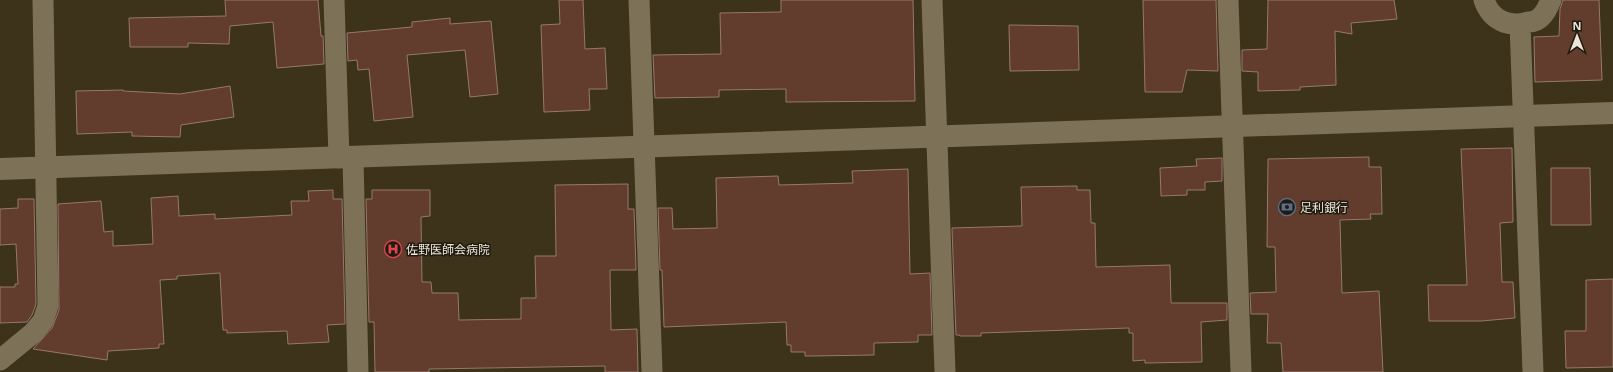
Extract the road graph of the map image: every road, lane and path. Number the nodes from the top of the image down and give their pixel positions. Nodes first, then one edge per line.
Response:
1 (43, 0) edge
2 (334, 0) edge
3 (639, 0) edge
4 (932, 0) edge
5 (1228, 0) edge
6 (1484, 0) edge
7 (1551, 0) edge
8 (1520, 25) junction
9 (1613, 113) edge
10 (1522, 116) junction
11 (1232, 126) junction
12 (936, 136) junction
13 (644, 146) junction
14 (346, 158) junction
15 (47, 167) junction
16 (0, 169) edge
17 (0, 360) edge
18 (358, 372) edge
19 (652, 372) edge
20 (945, 372) edge
21 (1241, 372) edge
22 (1533, 372) edge

1 - 15 street
2 - 14 street
3 - 13 street
4 - 12 street
5 - 11 street
6 - 8 street
7 - 8 street
8 - 10 street
9 - 10 street
10 - 11 street
10 - 22 street
11 - 12 street
11 - 21 street
12 - 13 street
12 - 20 street
13 - 14 street
13 - 19 street
14 - 15 street
14 - 18 street
15 - 16 street
15 - 17 street

